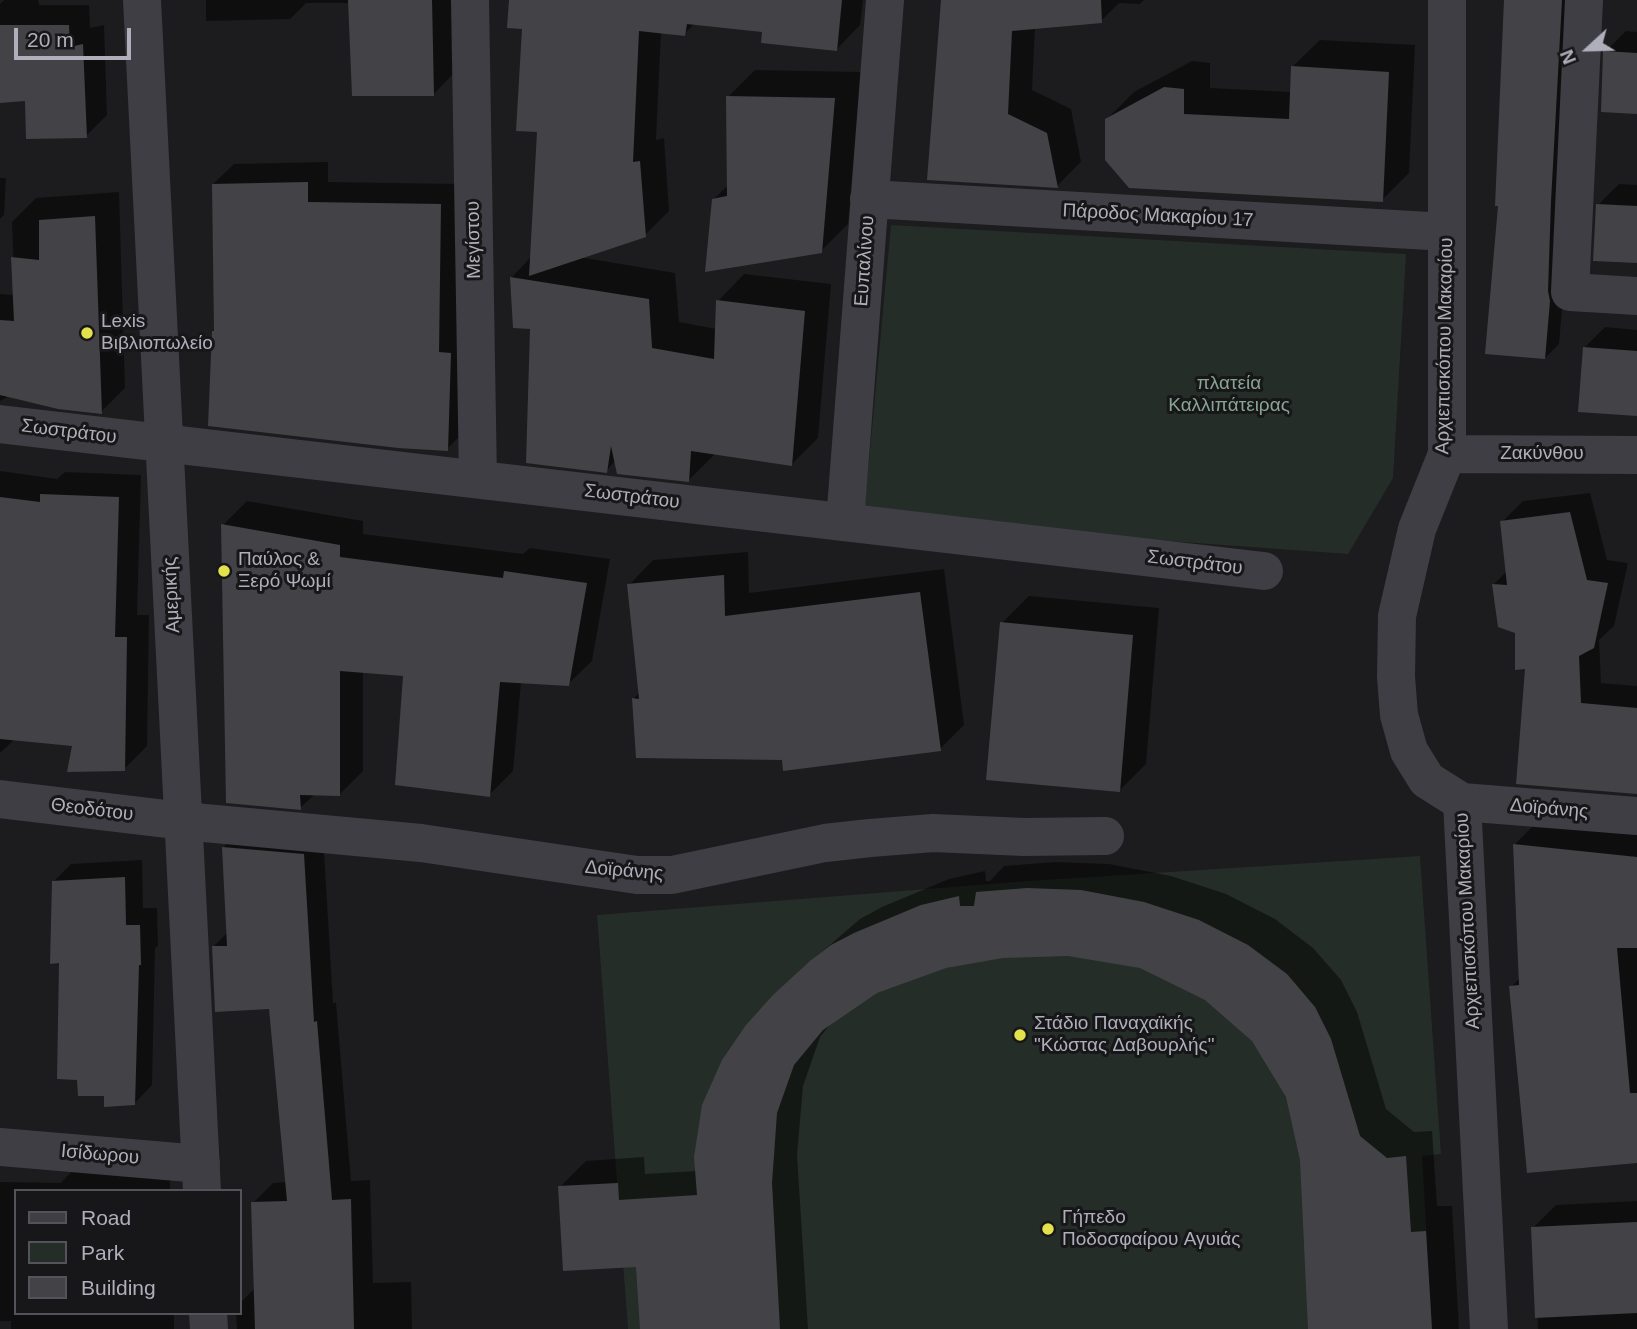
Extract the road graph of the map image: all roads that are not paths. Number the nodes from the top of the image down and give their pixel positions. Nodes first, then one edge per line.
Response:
1 (142, 0) edge
2 (470, 0) edge
3 (884, 0) edge
4 (1447, 0) edge
5 (1584, 0) edge
6 (869, 199) junction
7 (1447, 232) junction
8 (1637, 296) edge
9 (0, 424) edge
10 (164, 443) junction
11 (1447, 454) junction
12 (1637, 455) edge
13 (478, 479) junction
14 (845, 522) junction
15 (1264, 571) dead end
16 (0, 799) edge
17 (1462, 802) junction
18 (1637, 816) edge
19 (183, 821) junction
20 (1105, 836) dead end
21 (0, 1147) edge
22 (201, 1177) edge
23 (1489, 1329) edge

1 - 10 street, Αμερικής
2 - 13 street, Μεγίστου
3 - 6 street, Ευπαλίνου
4 - 7 street, Αρχιεπισκόπου Μακαρίου
5 - 8 street
6 - 7 street, Πάροδος Μακαρίου 17
6 - 14 street, Ευπαλίνου
7 - 11 street, Αρχιεπισκόπου Μακαρίου
9 - 10 street, Σωστράτου
10 - 13 street, Σωστράτου
10 - 19 street, Αμερικής
11 - 12 street, Ζακύνθου
11 - 17 street, Αρχιεπισκόπου Μακαρίου
13 - 14 street, Σωστράτου
14 - 15 street, Σωστράτου
16 - 19 street, Θεοδότου
17 - 18 street, Δοϊράνης
17 - 23 street, Αρχιεπισκόπου Μακαρίου
19 - 20 street, Δοϊράνης
19 - 22 street, Αμερικής
21 - 22 street, Ισίδωρου

